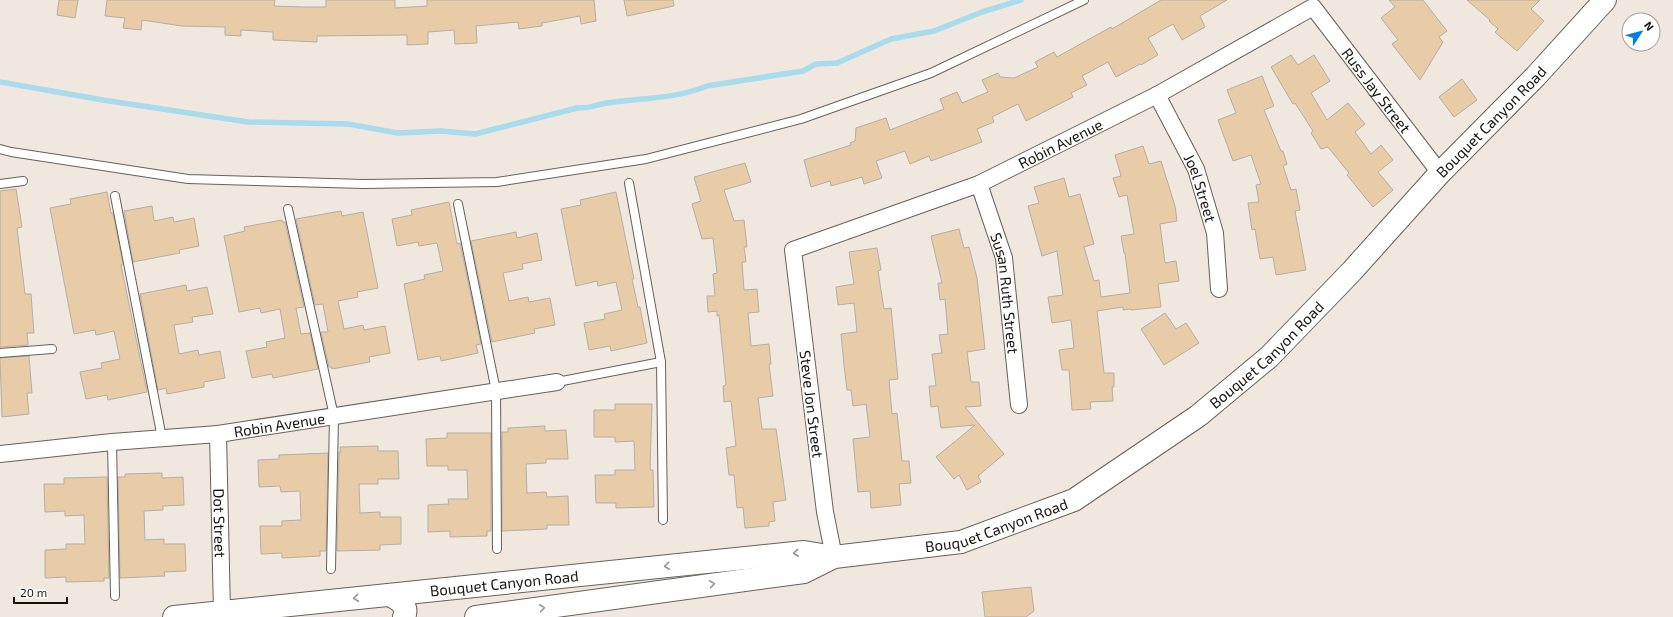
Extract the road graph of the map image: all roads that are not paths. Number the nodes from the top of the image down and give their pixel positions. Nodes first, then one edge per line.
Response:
1 (1084, 0) edge
2 (1598, 2) edge
3 (1313, 7) joint
4 (1157, 95) junction
5 (0, 149) edge
6 (1440, 173) junction
7 (23, 181) dead end
8 (629, 183) dead end
9 (0, 184) edge
10 (979, 184) junction
11 (115, 196) dead end
12 (458, 204) dead end
13 (288, 209) dead end
14 (793, 250) joint
15 (1219, 289) dead end
16 (52, 349) dead end
17 (0, 353) edge
18 (661, 362) junction
19 (557, 382) joint
20 (496, 391) junction
21 (1019, 405) dead end
22 (334, 416) junction
23 (218, 434) junction
24 (162, 438) junction
25 (112, 442) junction
26 (0, 454) edge
27 (663, 520) dead end
28 (497, 549) dead end
29 (834, 557) junction
30 (331, 568) dead end
31 (388, 595) junction
32 (115, 596) dead end
33 (222, 612) junction
34 (174, 617) edge
35 (404, 617) edge
36 (476, 617) edge

1 - 5 lane
2 - 6 main road, Bouquet Canyon Road
3 - 4 street, Robin Avenue
3 - 6 street, Russ Jay Street
4 - 10 street, Robin Avenue
4 - 15 street, Joel Street
6 - 29 main road, Bouquet Canyon Road
7 - 9 lane
8 - 18 lane
10 - 14 street, Robin Avenue
10 - 21 street, Susan Ruth Street
11 - 24 lane
12 - 20 lane
13 - 22 lane
14 - 29 street, Steve Jon Street
16 - 17 lane
18 - 19 lane
18 - 27 lane
19 - 20 street, Robin Avenue
20 - 22 street, Robin Avenue
20 - 28 lane
22 - 23 street, Robin Avenue
22 - 30 lane
23 - 24 street, Robin Avenue
23 - 33 street, Dot Street
24 - 25 street, Robin Avenue
25 - 26 street, Robin Avenue
25 - 32 lane
29 -> 31 main road, Bouquet Canyon Road
36 -> 29 main road, Bouquet Canyon Road
31 -> 33 main road, Bouquet Canyon Road
31 - 35 main road
33 - 34 main road, Bouquet Canyon Road

